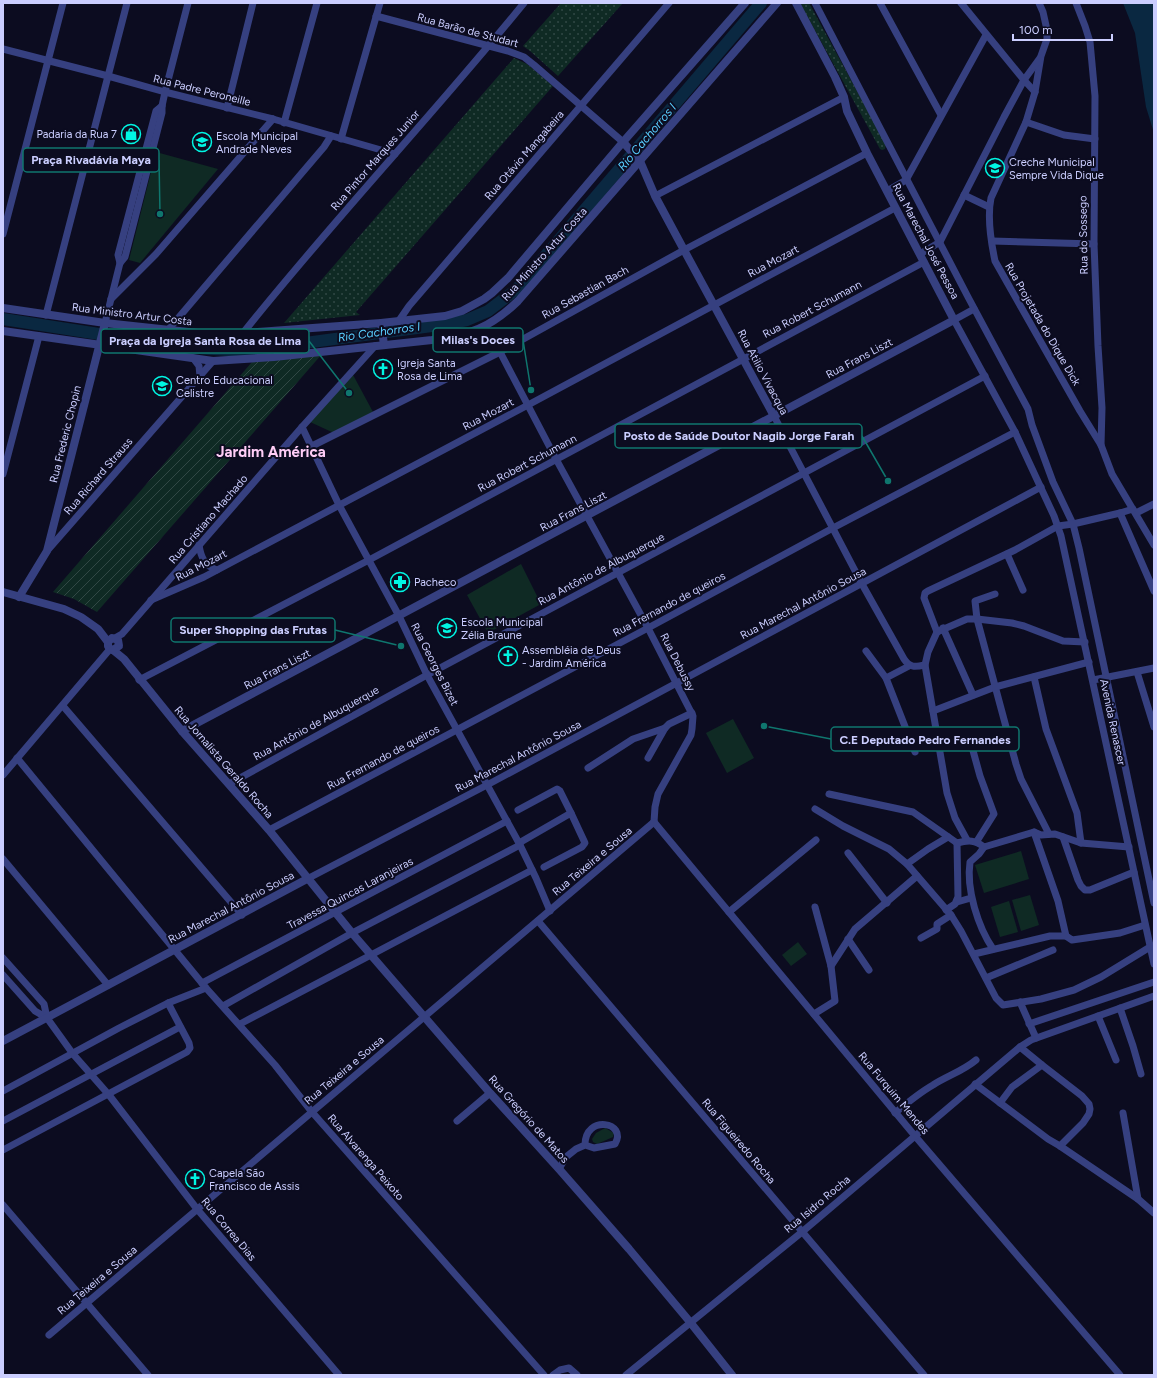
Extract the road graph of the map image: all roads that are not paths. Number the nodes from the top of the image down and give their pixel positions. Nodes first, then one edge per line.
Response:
1 (63, 3) edge
2 (127, 3) edge
3 (188, 3) edge
4 (253, 3) edge
5 (317, 3) edge
6 (380, 3) edge
7 (524, 3) edge
8 (669, 3) edge
9 (745, 3) edge
10 (776, 3) edge
11 (796, 3) edge
12 (814, 3) edge
13 (880, 3) edge
14 (961, 3) edge
15 (1039, 3) edge
16 (1076, 3) edge
17 (376, 16) junction
18 (986, 35) junction
19 (489, 47) junction
20 (3, 49) edge
21 (1042, 56) junction
22 (47, 61) junction
23 (108, 76) junction
24 (1024, 80) junction
25 (165, 92) junction
26 (1035, 92) junction
27 (844, 97) junction
28 (581, 106) junction
29 (227, 108) junction
30 (941, 115) junction
31 (273, 119) junction
32 (1026, 122) junction
33 (284, 123) junction
34 (331, 136) junction
35 (341, 139) junction
36 (1095, 140) junction
37 (625, 144) junction
38 (867, 153) junction
39 (395, 154) junction
40 (639, 159) junction
41 (906, 180) junction
42 (887, 191) junction
43 (964, 195) junction
44 (655, 196) junction
45 (989, 207) junction
46 (895, 208) junction
47 (3, 234) edge
48 (992, 241) junction
49 (940, 242) junction
50 (1094, 244) junction
51 (684, 250) junction
52 (922, 258) junction
53 (111, 300) junction
54 (714, 305) junction
55 (3, 308) edge
56 (974, 309) junction
57 (46, 315) junction
58 (954, 320) junction
59 (398, 322) junction
60 (104, 326) junction
61 (382, 326) junction
62 (485, 327) junction
63 (168, 330) junction
64 (3, 331) edge
65 (242, 333) junction
66 (38, 336) junction
67 (100, 342) junction
68 (384, 343) junction
69 (375, 346) junction
70 (500, 352) junction
71 (193, 358) junction
72 (743, 358) junction
73 (213, 360) junction
74 (200, 376) junction
75 (985, 376) junction
76 (528, 405) junction
77 (774, 416) junction
78 (302, 427) junction
79 (1015, 432) junction
80 (1101, 445) junction
81 (312, 446) junction
82 (556, 459) junction
83 (804, 473) junction
84 (3, 474) edge
85 (1053, 482) joint
86 (1041, 487) junction
87 (339, 504) junction
88 (1154, 504) edge
89 (1134, 511) junction
90 (1120, 513) junction
91 (587, 516) junction
92 (1073, 524) junction
93 (1058, 526) junction
94 (832, 528) junction
95 (199, 545) junction
96 (1154, 545) edge
97 (47, 551) junction
98 (1007, 554) junction
99 (369, 560) junction
100 (217, 570) junction
101 (617, 573) junction
102 (862, 584) junction
103 (1023, 590) dead end
104 (1154, 591) edge
105 (3, 592) edge
106 (995, 594) dead end
107 (19, 597) junction
108 (152, 600) junction
109 (399, 616) junction
110 (976, 619) junction
111 (648, 628) junction
112 (940, 630) junction
113 (1085, 642) junction
114 (115, 643) junction
115 (866, 651) dead end
116 (1089, 662) junction
117 (925, 665) junction
118 (909, 666) junction
119 (1154, 668) edge
120 (1137, 672) junction
121 (427, 675) junction
122 (1034, 677) junction
123 (1107, 677) junction
124 (886, 678) junction
125 (139, 680) junction
126 (1093, 680) junction
127 (677, 683) junction
128 (995, 687) junction
129 (973, 695) junction
130 (62, 706) junction
131 (933, 711) junction
132 (692, 713) junction
133 (1154, 727) edge
134 (665, 728) junction
135 (456, 730) junction
136 (182, 731) junction
137 (972, 747) dead end
138 (915, 752) dead end
139 (17, 758) junction
140 (648, 758) dead end
141 (588, 768) dead end
142 (3, 775) edge
143 (229, 784) junction
144 (487, 785) junction
145 (829, 794) dead end
146 (815, 809) dead end
147 (518, 810) dead end
148 (572, 813) junction
149 (507, 821) junction
150 (654, 822) junction
151 (269, 830) junction
152 (1034, 832) junction
153 (1049, 834) junction
154 (948, 836) junction
155 (1063, 837) junction
156 (816, 840) dead end
157 (967, 840) junction
158 (977, 841) junction
159 (957, 843) junction
160 (1081, 843) junction
161 (519, 844) junction
162 (984, 847) junction
163 (1129, 847) junction
164 (848, 853) dead end
165 (3, 859) edge
166 (907, 864) junction
167 (544, 867) dead end
168 (532, 870) junction
169 (1134, 872) junction
170 (917, 876) junction
171 (308, 879) junction
172 (971, 898) junction
173 (957, 902) junction
174 (1154, 902) edge
175 (887, 903) junction
176 (815, 907) dead end
177 (550, 911) junction
178 (729, 912) junction
179 (336, 913) junction
180 (948, 913) junction
181 (242, 915) junction
182 (538, 921) junction
183 (1145, 925) junction
184 (352, 933) junction
185 (1066, 936) junction
186 (920, 938) dead end
187 (848, 939) junction
188 (1151, 943) edge
189 (993, 949) junction
190 (175, 950) junction
191 (1053, 950) dead end
192 (370, 954) junction
193 (974, 954) junction
194 (3, 958) edge
195 (1154, 964) edge
196 (831, 966) junction
197 (869, 970) dead end
198 (3, 975) edge
199 (986, 978) junction
200 (1154, 982) edge
201 (108, 985) junction
202 (204, 986) junction
203 (1154, 996) edge
204 (1020, 1002) junction
205 (168, 1003) junction
206 (223, 1006) junction
207 (1120, 1008) junction
208 (814, 1014) junction
209 (424, 1016) junction
210 (1098, 1016) junction
211 (47, 1018) junction
212 (240, 1024) junction
213 (1030, 1024) junction
214 (180, 1028) junction
215 (1036, 1038) junction
216 (3, 1041) edge
217 (1020, 1047) junction
218 (73, 1054) junction
219 (976, 1060) dead end
220 (1116, 1060) dead end
221 (1042, 1065) junction
222 (1141, 1074) dead end
223 (91, 1075) junction
224 (975, 1084) junction
225 (3, 1091) edge
226 (490, 1093) junction
227 (109, 1095) junction
228 (1000, 1103) junction
229 (312, 1112) junction
230 (895, 1113) junction
231 (1124, 1113) dead end
232 (3, 1121) edge
233 (457, 1121) dead end
234 (915, 1136) junction
235 (585, 1146) junction
236 (1060, 1146) junction
237 (3, 1150) edge
238 (559, 1169) junction
239 (1138, 1199) junction
240 (3, 1205) edge
241 (197, 1209) junction
242 (1154, 1212) edge
243 (802, 1232) junction
244 (87, 1302) junction
245 (690, 1322) junction
246 (49, 1335) dead end
247 (148, 1375) edge
248 (339, 1375) edge
249 (544, 1375) edge
250 (553, 1375) edge
251 (577, 1375) edge
252 (626, 1375) edge
253 (732, 1375) edge
254 (924, 1375) edge
255 (1120, 1375) edge

1 - 22 street
2 - 23 street
3 - 25 street
4 - 29 street
5 - 33 street
6 - 17 street
7 - 19 street, Rua Pintor Marques Junior
8 - 28 street, Rua Otávio Mangabeira
9 - 37 street, Rua Ministro Artur Costa
10 - 40 street, Rua Ministro Artur Costa
11 - 27 street, Rua Marechal José Pessoa
12 - 41 street, Rua Marechal José Pessoa
13 - 30 street
14 - 18 street
15 - 21 street, Rua Projetada do Dique Dick
16 - 36 street, Rua do Sossego
17 - 19 street, Rua Barão de Studart
17 - 35 street
18 - 24 street
18 - 30 street
19 - 28 street, Rua Barão de Studart
19 - 39 street, Rua Pintor Marques Junior
20 - 22 street, Rua Padre Peroneille
21 - 24 street
21 - 26 street, Rua Projetada do Dique Dick
22 - 23 street, Rua Padre Peroneille
22 - 47 street
23 - 25 street, Rua Padre Peroneille
23 - 57 street
24 - 26 street
24 - 43 street
25 - 29 street, Rua Padre Peroneille
25 - 53 street
26 - 32 street, Rua Projetada do Dique Dick
27 - 38 street, Rua Marechal José Pessoa
27 - 44 street
28 - 37 street, Rua Barão de Studart
28 - 59 street, Rua Otávio Mangabeira
29 - 31 street, Rua Padre Peroneille
30 - 41 street
31 - 33 street, Rua Padre Peroneille
31 - 53 street
32 - 36 street
32 - 45 street, Rua Projetada do Dique Dick
33 - 34 street, Rua Padre Peroneille
34 - 35 street, Rua Padre Peroneille
34 - 63 street
35 - 39 street, Rua Padre Peroneille
36 - 50 street, Rua do Sossego
37 - 40 street, Rua Barão de Studart
37 - 59 street, Rua Ministro Artur Costa
38 - 42 street, Rua Marechal José Pessoa
38 - 51 street, Rua Sebastian Bach
39 - 65 street, Rua Pintor Marques Junior
40 - 44 street, Rua Atilio Vivacqua
40 - 62 street, Rua Ministro Artur Costa
41 - 42 street
41 - 49 street, Rua Marechal José Pessoa
42 - 46 street, Rua Marechal José Pessoa
43 - 45 street
43 - 49 street
44 - 51 street, Rua Atilio Vivacqua
45 - 48 street, Rua Projetada do Dique Dick
46 - 52 street, Rua Marechal José Pessoa
46 - 54 street, Rua Mozart
48 - 50 street
48 - 80 street, Rua Projetada do Dique Dick
49 - 52 street, Rua Robert Schumann
49 - 56 street, Rua Marechal José Pessoa
50 - 80 street, Rua do Sossego
51 - 54 street, Rua Atilio Vivacqua
51 - 70 street, Rua Sebastian Bach
52 - 58 street, Rua Marechal José Pessoa
52 - 72 street, Rua Robert Schumann
53 - 60 street
54 - 72 street, Rua Atilio Vivacqua
54 - 76 street, Rua Mozart
55 - 57 street, Rua Ministro Artur Costa
56 - 58 street, Rua Frans Liszt
56 - 85 street, Rua Marechal José Pessoa
57 - 60 street, Rua Ministro Artur Costa
58 - 75 street, Rua Marechal José Pessoa
58 - 77 street, Rua Frans Liszt
59 - 61 street, Rua Ministro Artur Costa
60 - 63 street, Rua Ministro Artur Costa
60 - 67 street, Rua Frederic Chopin
61 - 65 street, Rua Ministro Artur Costa
61 - 68 street
62 - 68 street, Rua Ministro Artur Costa
62 - 70 street, Rua Debussy
63 - 65 street, Rua Ministro Artur Costa
64 - 66 street, Rua Ministro Artur Costa
66 - 67 street, Rua Ministro Artur Costa
66 - 84 street
67 - 71 street, Rua Ministro Artur Costa
67 - 97 street, Rua Frederic Chopin
68 - 69 street, Rua Ministro Artur Costa
69 - 73 street, Rua Ministro Artur Costa
69 - 78 street, Rua Cristiano Machado
70 - 76 street, Rua Debussy
70 - 81 street, Rua Sebastian Bach
71 - 73 street, Rua Ministro Artur Costa
71 - 74 street
72 - 77 street, Rua Atilio Vivacqua
72 - 82 street, Rua Robert Schumann
73 - 74 street, Rua Richard Strauss
74 - 97 street, Rua Richard Strauss
75 - 79 street, Rua Marechal José Pessoa
75 - 83 street, Rua Antônio de Albuquerque
76 - 82 street, Rua Debussy
76 - 87 street, Rua Mozart
77 - 83 street, Rua Atilio Vivacqua
77 - 91 street, Rua Frans Liszt
78 - 81 street, Rua Georges Bizet
78 - 95 street, Rua Cristiano Machado
79 - 86 street, Rua Marechal José Pessoa
79 - 94 street, Rua Frernando de queiros
80 - 89 street
81 - 87 street, Rua Georges Bizet
82 - 91 street, Rua Debussy
82 - 99 street, Rua Robert Schumann
83 - 94 street, Rua Atilio Vivacqua
83 - 101 street, Rua Antônio de Albuquerque
85 - 92 street, Avenida Renascer
86 - 93 street, Avenida Renascer
86 - 102 street, Rua Marechal Antônio Sousa
87 - 99 street, Rua Georges Bizet
87 - 100 street, Rua Mozart
88 - 89 street
89 - 90 street
89 - 96 street
90 - 92 street
90 - 104 street
91 - 101 street, Rua Debussy
91 - 109 street, Rua Frans Liszt
92 - 93 street
92 - 123 street, Avenida Renascer
93 - 98 street
93 - 113 street, Avenida Renascer
94 - 102 street, Rua Atilio Vivacqua
94 - 111 street, Rua Frernando de queiros
95 - 100 street
95 - 108 street, Rua Cristiano Machado
97 - 107 street, Rua Richard Strauss
98 - 103 street
98 - 112 street
99 - 109 street, Rua Georges Bizet
99 - 125 street, Rua Robert Schumann
100 - 108 street, Rua Mozart
101 - 111 street, Rua Debussy
101 - 121 street, Rua Antônio de Albuquerque
102 - 118 street, Rua Atilio Vivacqua
102 - 127 street, Rua Marechal Antônio Sousa
105 - 107 street, Rua Jornalista Geraldo Rocha
106 - 110 street
107 - 114 street, Rua Jornalista Geraldo Rocha
108 - 114 street, Rua Cristiano Machado
109 - 121 street, Rua Georges Bizet
109 - 136 street, Rua Frans Liszt
110 - 112 street
110 - 113 street
110 - 128 street
111 - 127 street, Rua Debussy
111 - 135 street, Rua Frernando de queiros
112 - 117 street
112 - 129 street
113 - 116 street, Avenida Renascer
114 - 125 street, Rua Jornalista Geraldo Rocha
114 - 130 street, Rua Cristiano Machado
115 - 124 street
116 - 122 street
116 - 126 street, Avenida Renascer
117 - 118 street
117 - 131 street
118 - 124 street
119 - 120 street
120 - 123 street
120 - 133 street
121 - 135 street, Rua Georges Bizet
121 - 143 street, Rua Antônio de Albuquerque
122 - 128 street
122 - 160 street
123 - 126 street
123 - 174 street, Avenida Renascer
124 - 138 street
125 - 136 street, Rua Jornalista Geraldo Rocha
126 - 163 street, Avenida Renascer
127 - 132 street, Rua Debussy
127 - 144 street, Rua Marechal Antônio Sousa
128 - 129 street
128 - 153 street
129 - 131 street
130 - 139 street, Rua Cristiano Machado
130 - 181 street
131 - 157 street
132 - 134 street
132 - 150 street, Rua Debussy
134 - 140 street
134 - 141 street
135 - 144 street, Rua Georges Bizet
135 - 151 street, Rua Frernando de queiros
136 - 143 street, Rua Jornalista Geraldo Rocha
137 - 158 street
139 - 142 street, Rua Cristiano Machado
139 - 190 street, Rua Alvarenga Peixoto
143 - 151 street, Rua Jornalista Geraldo Rocha
144 - 149 street, Rua Georges Bizet
144 - 171 street, Rua Marechal Antônio Sousa
145 - 154 street
146 - 166 street
147 - 148 street
148 - 161 street
148 - 167 street
149 - 161 street, Rua Georges Bizet
149 - 179 street, Travessa Quincas Laranjeiras
150 - 177 street, Rua Teixeira e Sousa
150 - 178 street, Rua Furquim Mendes
151 - 171 street, Rua Jornalista Geraldo Rocha
152 - 153 street
152 - 162 street
152 - 185 street
153 - 155 street
154 - 159 street
154 - 166 street
155 - 160 street
155 - 169 street
156 - 178 street
157 - 158 street
157 - 159 street
158 - 162 street
159 - 173 street
160 - 163 street
161 - 168 street, Rua Georges Bizet
161 - 184 street
162 - 172 street
163 - 169 street, Avenida Renascer
164 - 175 street
165 - 201 street
166 - 170 street
168 - 177 street, Rua Georges Bizet
168 - 192 street
169 - 183 street, Avenida Renascer
170 - 175 street
170 - 180 street
171 - 179 street, Rua Gregório de Matos
171 - 181 street, Rua Marechal Antônio Sousa
172 - 173 street
172 - 189 street
173 - 180 street
175 - 187 street
176 - 196 street
177 - 182 street, Rua Teixeira e Sousa
178 - 208 street, Rua Furquim Mendes
179 - 184 street, Rua Gregório de Matos
179 - 202 street, Travessa Quincas Laranjeiras
180 - 186 street
180 - 193 street
181 - 190 street, Rua Marechal Antônio Sousa
182 - 209 street, Rua Teixeira e Sousa
182 - 243 street, Rua Figueiredo Rocha
183 - 185 street
183 - 188 street, Avenida Renascer
184 - 192 street, Rua Gregório de Matos
184 - 206 street
185 - 189 street
187 - 196 street
187 - 197 street
188 - 195 street, Avenida Renascer
188 - 204 street
189 - 193 street
190 - 201 street, Rua Marechal Antônio Sousa
190 - 202 street, Rua Alvarenga Peixoto
191 - 199 street
192 - 209 street, Rua Gregório de Matos
192 - 212 street
193 - 199 street
194 - 211 street
196 - 208 street
198 - 211 street
199 - 204 street
200 - 213 street
201 - 211 street, Rua Marechal Antônio Sousa
202 - 205 street, Travessa Quincas Laranjeiras
202 - 206 street, Rua Alvarenga Peixoto
203 - 207 street, Rua Isidro Rocha
204 - 213 street
205 - 214 street
205 - 218 street, Travessa Quincas Laranjeiras
206 - 212 street, Rua Alvarenga Peixoto
207 - 210 street, Rua Isidro Rocha
207 - 222 street
208 - 230 street, Rua Furquim Mendes
209 - 226 street, Rua Gregório de Matos
209 - 229 street, Rua Teixeira e Sousa
210 - 215 street, Rua Isidro Rocha
210 - 220 street
211 - 216 street, Rua Marechal Antônio Sousa
211 - 218 street, Rua Correa Dias
212 - 229 street, Rua Alvarenga Peixoto
213 - 215 street
214 - 223 street
214 - 227 street
215 - 217 street, Rua Isidro Rocha
217 - 221 street
217 - 224 street, Rua Isidro Rocha
218 - 223 street, Rua Correa Dias
218 - 225 street, Travessa Quincas Laranjeiras
219 - 230 street
221 - 228 street
221 - 236 street
223 - 227 street, Rua Correa Dias
223 - 232 street
224 - 228 street
224 - 234 street, Rua Isidro Rocha
226 - 233 street
226 - 238 street, Rua Gregório de Matos
227 - 237 street
227 - 241 street, Rua Correa Dias
228 - 236 street
229 - 241 street, Rua Teixeira e Sousa
229 - 249 street, Rua Alvarenga Peixoto
230 - 234 street, Rua Furquim Mendes
231 - 239 street
234 - 243 street, Rua Isidro Rocha
234 - 255 street, Rua Furquim Mendes
235 - 235 street
235 - 238 street
236 - 239 street
238 - 245 street, Rua Gregório de Matos
239 - 242 street
240 - 244 street
241 - 244 street, Rua Teixeira e Sousa
241 - 248 street, Rua Correa Dias
243 - 245 street, Rua Isidro Rocha
243 - 254 street, Rua Figueiredo Rocha
244 - 246 street, Rua Teixeira e Sousa
244 - 247 street
245 - 252 street, Rua Isidro Rocha
245 - 253 street, Rua Gregório de Matos
250 - 251 street

